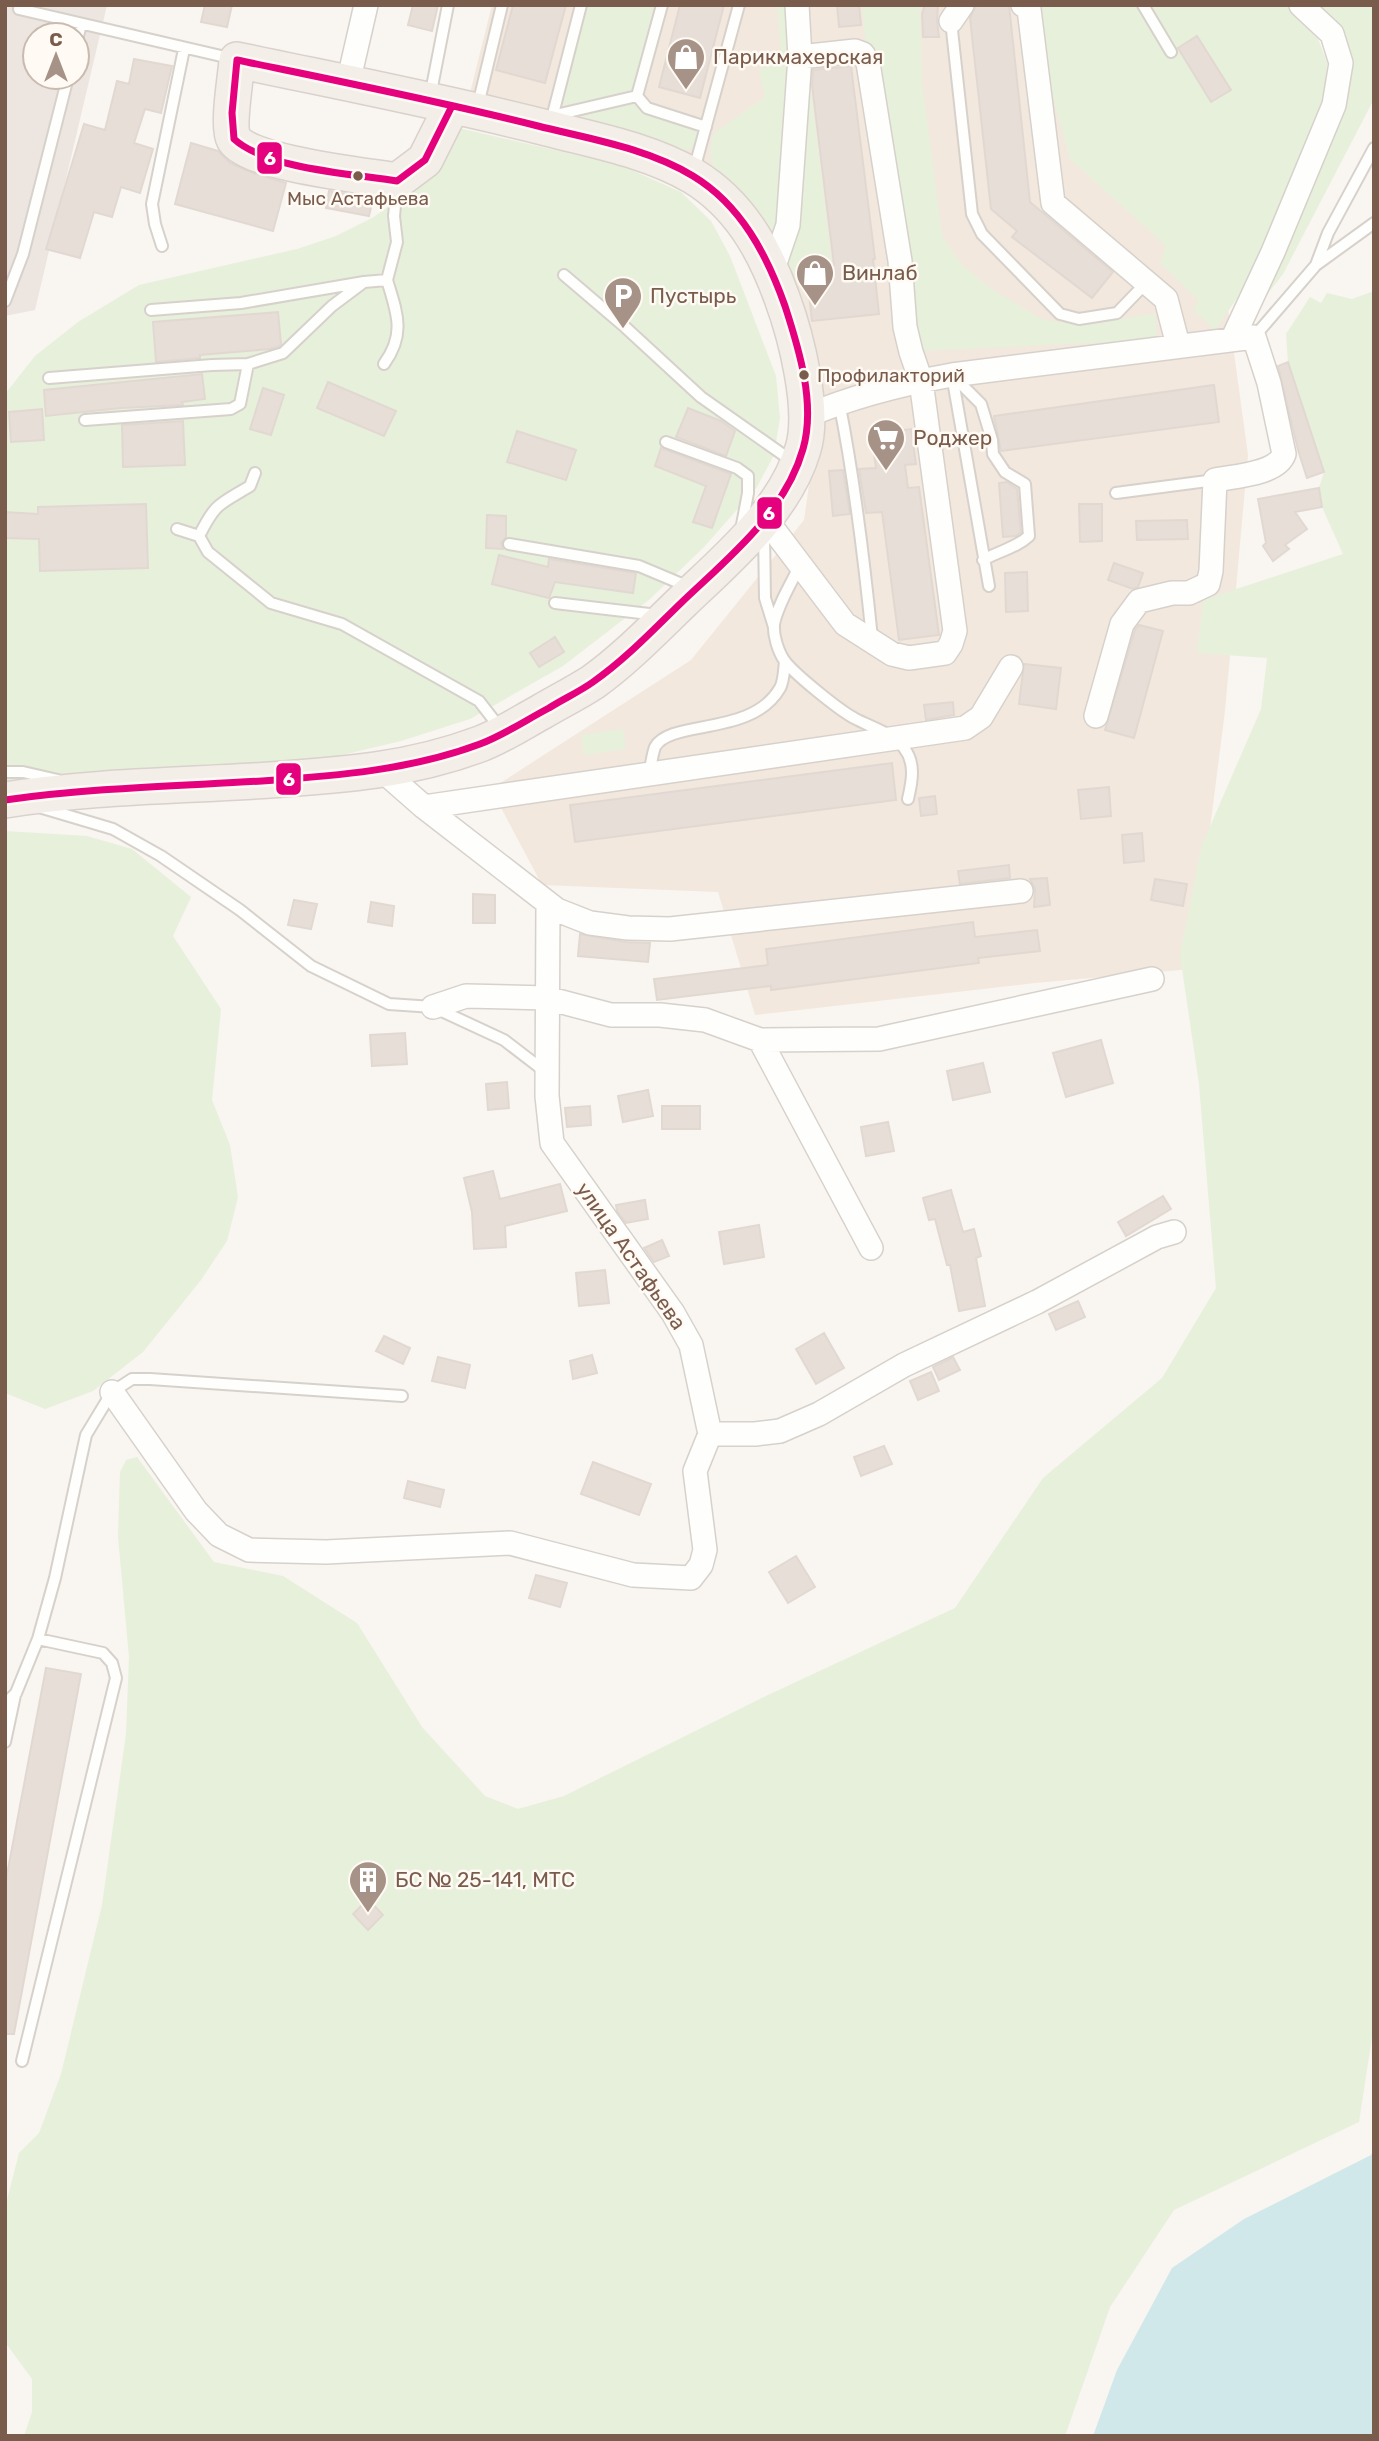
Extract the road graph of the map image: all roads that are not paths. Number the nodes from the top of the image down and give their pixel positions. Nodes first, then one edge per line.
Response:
1 (366, 5) edge
2 (448, 5) edge
3 (502, 5) edge
4 (581, 5) edge
5 (662, 5) edge
6 (739, 5) edge
7 (797, 5) edge
8 (1023, 5) edge
9 (1143, 5) edge
10 (1301, 5) edge
11 (5, 6) edge
12 (19, 7) edge
13 (956, 13) edge
14 (70, 21) edge
15 (91, 26) edge
16 (184, 49) junction
17 (1171, 52) dead end
18 (800, 57) junction
19 (237, 60) junction
20 (348, 83) junction
21 (64, 91) edge
22 (637, 96) junction
23 (453, 106) junction
24 (543, 119) junction
25 (706, 127) junction
26 (1374, 148) edge
27 (692, 176) junction
28 (397, 181) junction
29 (1374, 223) edge
30 (162, 246) dead end
31 (1316, 265) junction
32 (772, 272) junction
33 (564, 275) dead end
34 (387, 280) junction
35 (364, 282) junction
36 (1146, 282) junction
37 (5, 301) edge
38 (151, 310) dead end
39 (1244, 338) junction
40 (1178, 345) junction
41 (248, 363) junction
42 (384, 364) dead end
43 (952, 375) junction
44 (49, 378) dead end
45 (921, 381) junction
46 (839, 402) junction
47 (807, 416) junction
48 (85, 420) dead end
49 (666, 442) dead end
50 (797, 464) junction
51 (255, 473) dead end
52 (1215, 480) junction
53 (1116, 493) dead end
54 (764, 517) junction
55 (177, 529) dead end
56 (199, 536) junction
57 (509, 544) dead end
58 (738, 547) junction
59 (983, 559) junction
60 (800, 565) junction
61 (989, 586) dead end
62 (695, 590) junction
63 (555, 603) dead end
64 (668, 616) junction
65 (774, 627) junction
66 (873, 641) junction
67 (785, 661) junction
68 (1011, 667) dead end
69 (1096, 716) dead end
70 (504, 733) junction
71 (894, 738) junction
72 (383, 771) junction
73 (649, 774) junction
74 (7, 790) edge
75 (908, 799) dead end
76 (424, 807) junction
77 (1021, 891) dead end
78 (548, 905) junction
79 (1152, 979) dead end
80 (547, 998) junction
81 (433, 1007) junction
82 (760, 1040) junction
83 (547, 1073) junction
84 (1174, 1232) dead end
85 (871, 1248) dead end
86 (111, 1392) junction
87 (402, 1396) dead end
88 (710, 1434) junction
89 (38, 1639) junction
90 (16, 1693) junction
91 (5, 1704) edge
92 (5, 1742) edge
93 (22, 2061) dead end

1 - 20 street
2 - 23 lane
3 - 23 lane
4 - 24 lane
5 - 22 lane
6 - 25 lane
7 - 18 street
8 - 36 street
9 - 17 lane
10 - 39 street
11 - 12 lane
12 - 14 lane
13 - 36 lane
15 - 16 lane
16 - 19 lane
16 - 30 lane
18 - 32 street
18 - 45 street
19 - 20 main road
19 - 28 main road
20 - 23 main road
21 - 37 lane
22 - 24 lane
22 - 25 lane
23 - 24 main road
23 - 28 main road
24 - 27 main road
25 - 27 lane
26 - 31 lane
27 - 32 main road
28 - 34 lane
29 - 31 lane
31 - 39 lane
32 - 47 main road
33 - 50 lane
34 - 35 lane
34 - 42 lane
35 - 38 lane
35 - 41 lane
36 - 40 street
39 - 40 street
39 - 52 street
40 - 43 street
41 - 44 lane
41 - 48 lane
43 - 45 street
43 - 59 lane
43 - 59 lane
45 - 46 street
45 - 66 street
46 - 47 street
46 - 66 lane
47 - 50 main road
49 - 58 lane
50 - 54 main road
51 - 56 lane
52 - 53 lane
52 - 69 street
54 - 58 main road
54 - 60 street
54 - 65 lane
55 - 56 lane
56 - 70 lane
57 - 62 lane
58 - 62 main road
59 - 61 lane
60 - 65 lane
60 - 66 street
62 - 64 main road
63 - 64 lane
64 - 70 main road
65 - 67 lane
67 - 71 lane
67 - 73 lane
68 - 71 street
70 - 72 main road
71 - 73 street
71 - 75 lane
72 - 74 main road
72 - 76 street
73 - 76 street
74 - 81 lane
76 - 78 street
77 - 78 street
78 - 80 street, улица Астафьева
79 - 82 street
80 - 81 street
80 - 82 street
80 - 83 street, улица Астафьева
81 - 83 lane
82 - 85 street
83 - 88 street, улица Астафьева
84 - 88 street
86 - 87 lane
86 - 88 street
86 - 89 lane
89 - 90 lane
89 - 93 lane
90 - 91 lane
90 - 92 lane

